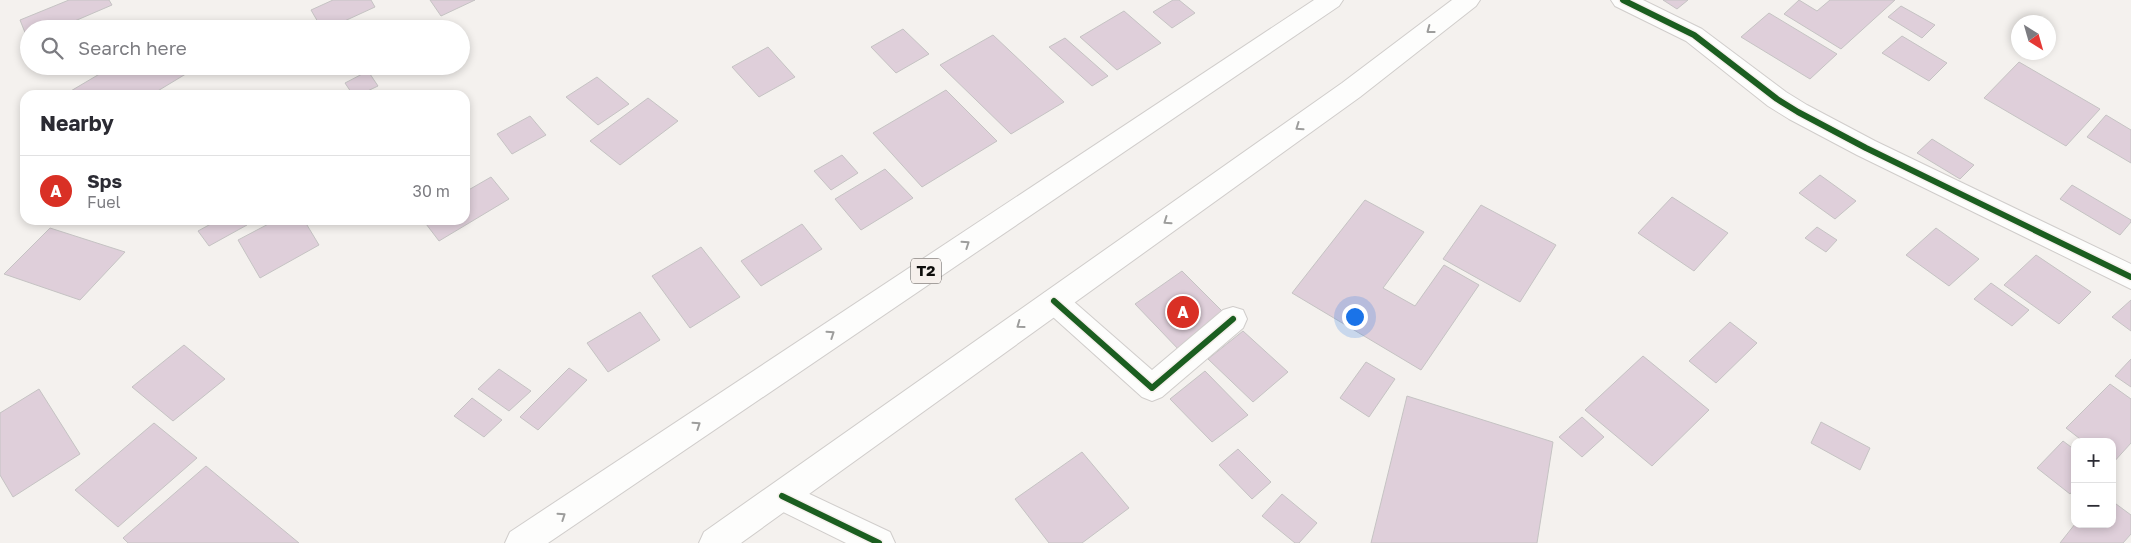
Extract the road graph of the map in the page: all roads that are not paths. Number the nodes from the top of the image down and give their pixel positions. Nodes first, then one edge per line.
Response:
1 (1331, 0) edge
2 (1468, 0) edge
3 (1623, 0) edge
4 (2131, 277) edge
5 (1054, 301) junction
6 (1233, 319) dead end
7 (782, 496) junction
8 (521, 543) edge
9 (715, 543) edge
10 (879, 543) edge

8 -> 1 main road, T2
2 -> 5 main road
3 - 4 main road
5 - 6 main road
5 -> 7 main road
7 - 9 main road
7 - 10 main road

